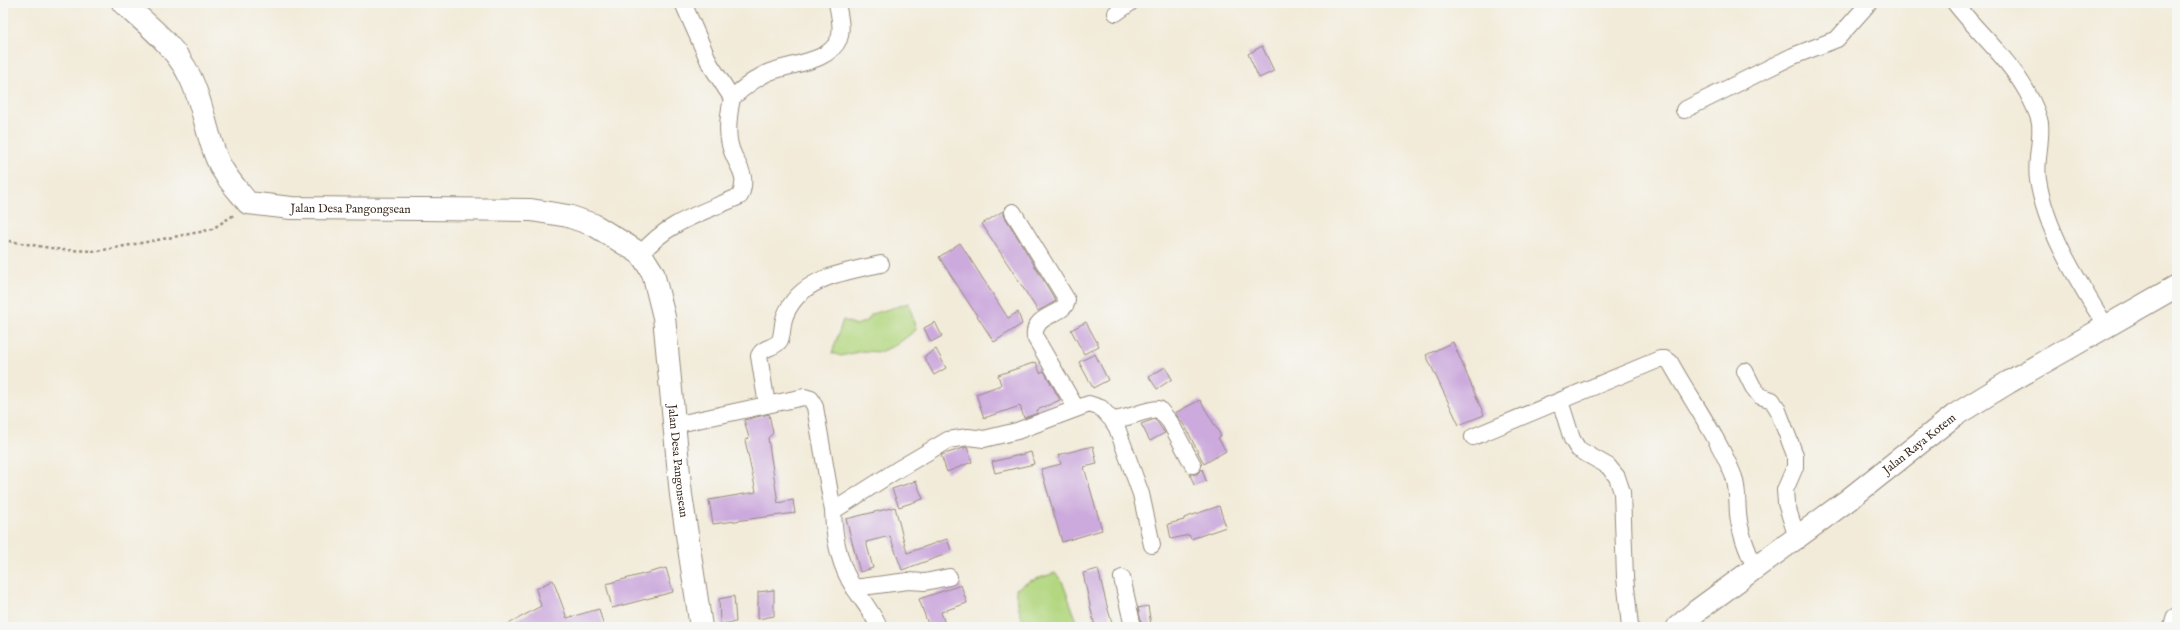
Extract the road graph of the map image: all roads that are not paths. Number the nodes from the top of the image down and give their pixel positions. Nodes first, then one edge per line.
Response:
1 (123, 3) edge
2 (683, 3) edge
3 (837, 3) edge
4 (1130, 3) edge
5 (1869, 3) edge
6 (1955, 3) edge
7 (1116, 13) dead end
8 (732, 98) junction
9 (1684, 110) dead end
10 (1013, 212) dead end
11 (641, 254) junction
12 (881, 264) dead end
13 (2177, 286) edge
14 (659, 294) joint
15 (2106, 328) junction
16 (1745, 371) dead end
17 (1560, 401) junction
18 (767, 405) junction
19 (1076, 408) junction
20 (1112, 420) junction
21 (674, 425) junction
22 (1472, 437) dead end
23 (1194, 465) dead end
24 (833, 511) junction
25 (1797, 538) junction
26 (1152, 545) dead end
27 (1756, 569) junction
28 (949, 576) dead end
29 (1122, 578) dead end
30 (854, 588) junction
31 (2177, 619) edge
32 (702, 627) edge
33 (879, 627) edge
34 (1133, 627) edge
35 (1630, 627) edge
36 (1678, 627) edge
37 (2175, 627) edge

1 - 11 main road, Jalan Desa Pangongsean
2 - 8 street
3 - 8 street
4 - 7 street
5 - 9 street
6 - 15 street
8 - 11 street
10 - 19 street
11 - 14 main road, Jalan Desa Pangongsean
12 - 18 street
13 - 15 main road, Jalan Raya Kotem
14 - 21 main road, Jalan Desa Pangonsean
15 - 25 main road, Jalan Raya Kotem
16 - 25 street
17 - 22 street
17 - 27 street
17 - 35 street
18 - 21 street
18 - 24 street
19 - 20 street
19 - 24 street
20 - 23 street
20 - 26 street
21 - 32 main road, Jalan Desa Pangonsean
24 - 30 street
25 - 27 main road, Jalan Raya Kotem
27 - 36 main road, Jalan Raya Kotem
28 - 30 street
29 - 34 street
30 - 33 street
31 - 37 main road

